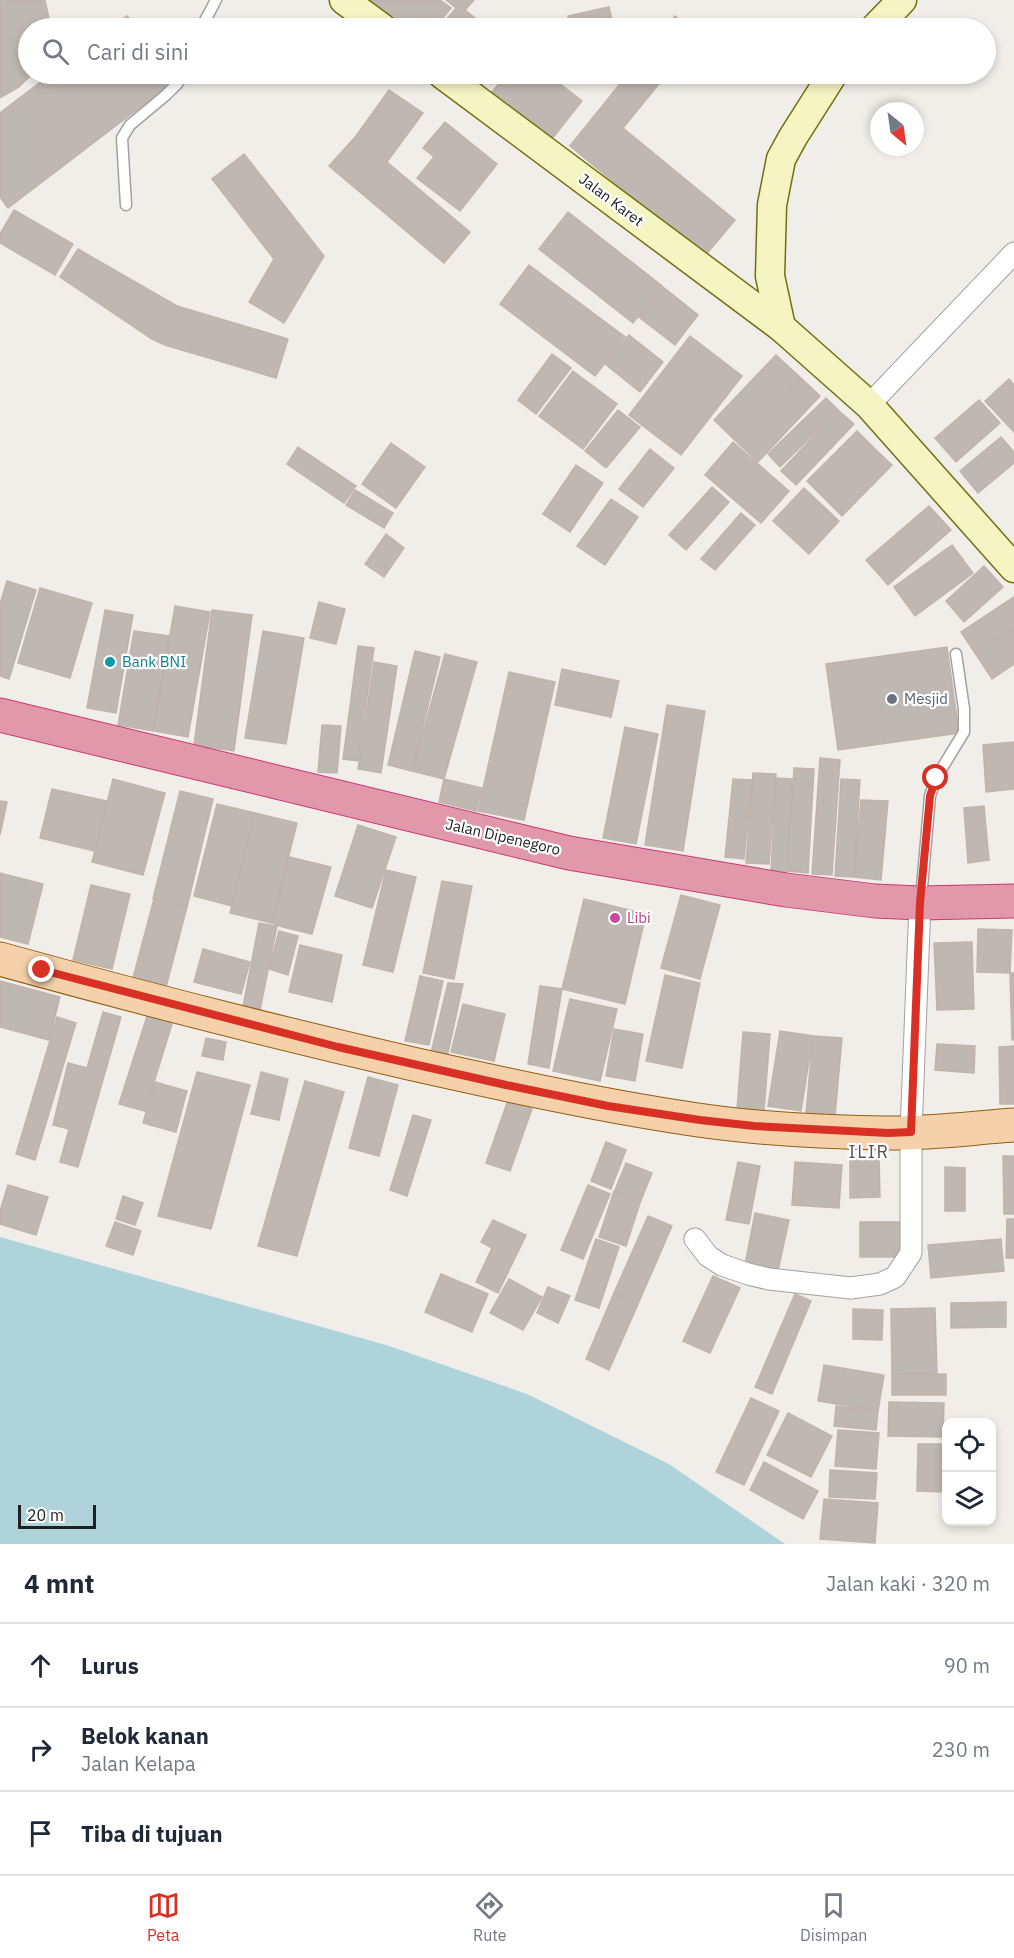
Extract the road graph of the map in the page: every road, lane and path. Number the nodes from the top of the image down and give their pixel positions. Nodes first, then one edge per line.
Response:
1 (216, 0) edge
2 (344, 0) edge
3 (902, 0) edge
4 (206, 18) edge
5 (368, 18) edge
6 (885, 18) edge
7 (177, 84) edge
8 (455, 84) edge
9 (827, 84) edge
10 (126, 205) dead end
11 (1014, 253) edge
12 (781, 327) junction
13 (869, 405) junction
14 (1014, 568) edge
15 (956, 654) dead end
16 (0, 715) edge
17 (1014, 901) edge
18 (920, 903) junction
19 (0, 959) edge
20 (1014, 1125) edge
21 (911, 1132) junction
22 (696, 1239) dead end

1 - 4 lane
2 - 5 main road
3 - 6 main road
7 - 10 lane
8 - 12 main road, Jalan Karet
9 - 12 main road
11 - 13 street
12 - 13 main road, Jalan Karet
13 - 14 main road, Jalan Karet
15 - 18 lane
16 - 18 highway, Jalan Dipenegoro
17 - 18 highway, Jalan Dipenegoro
18 - 21 street
19 - 21 main road
20 - 21 main road
21 - 22 street

